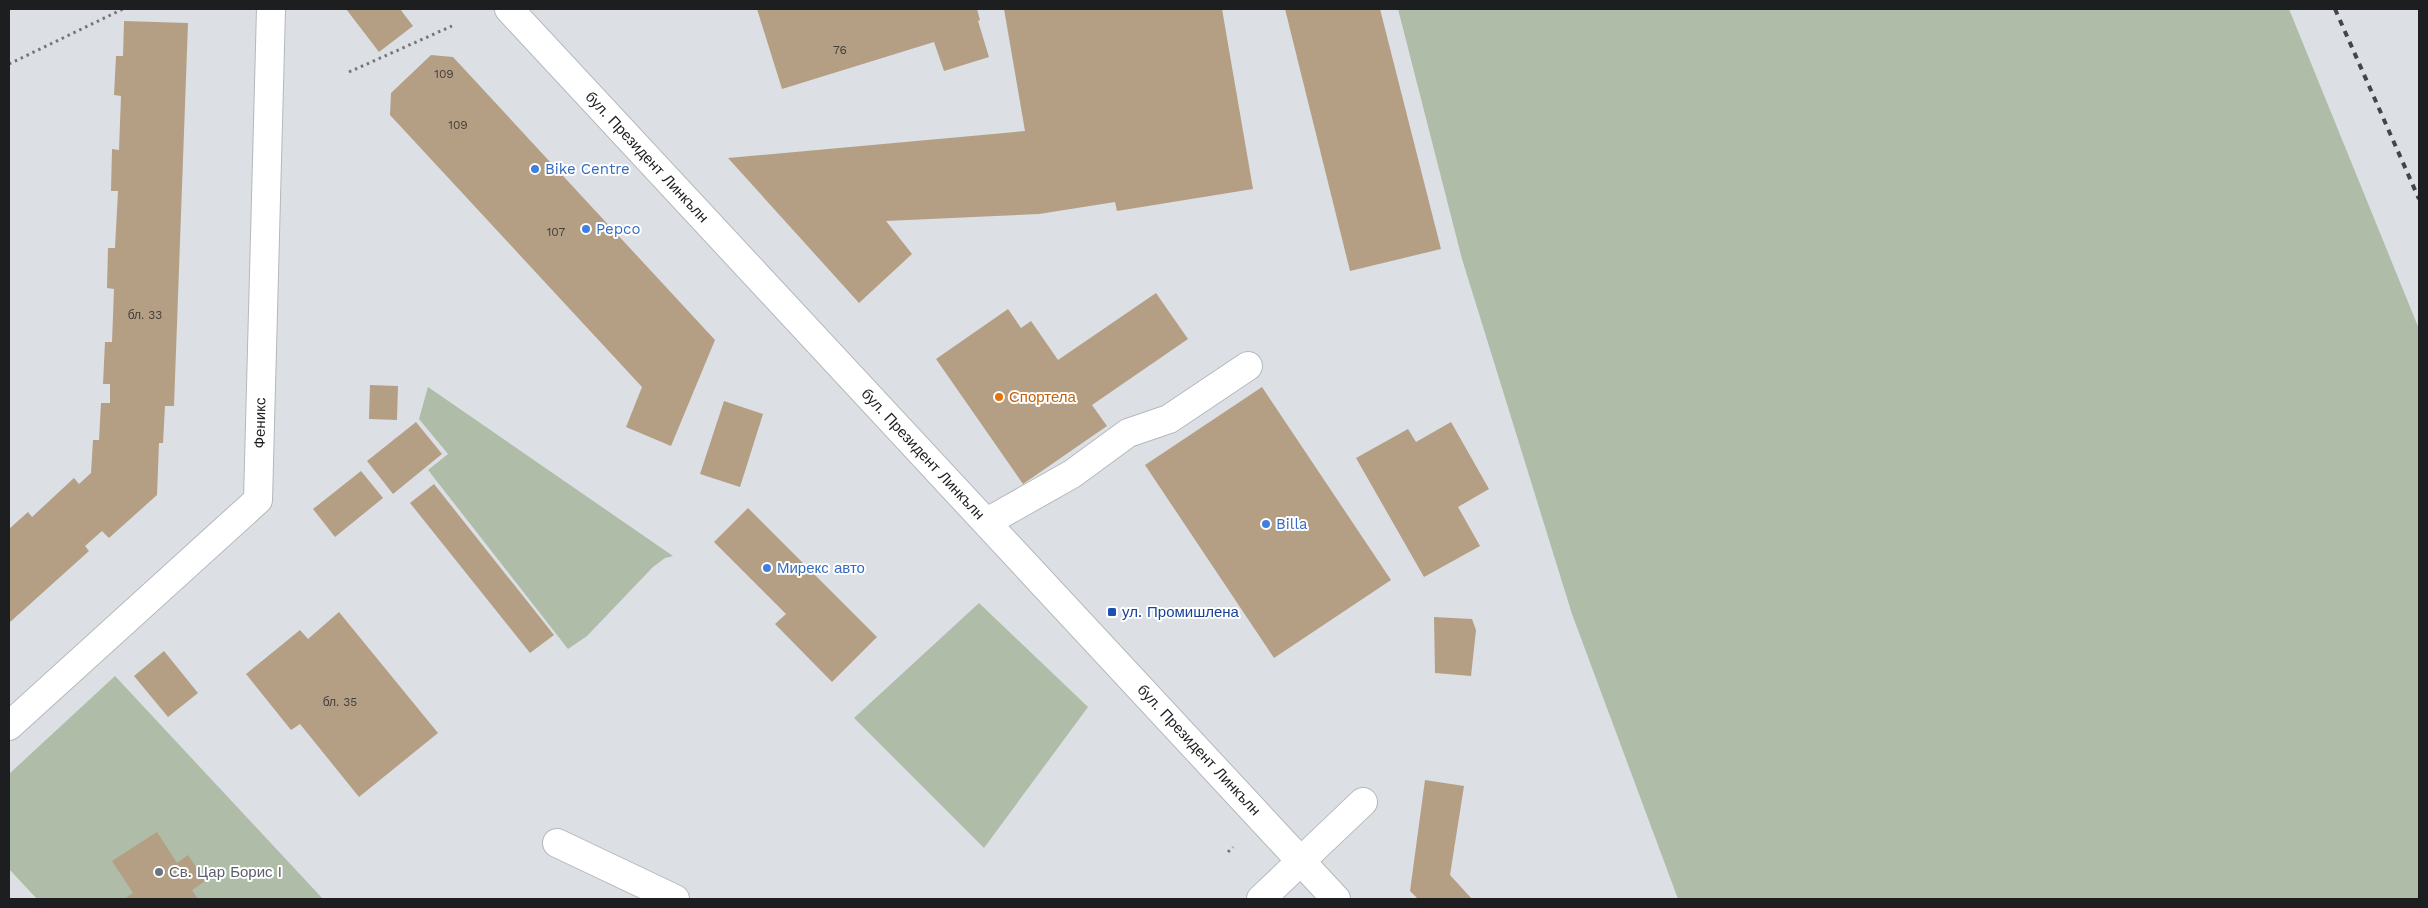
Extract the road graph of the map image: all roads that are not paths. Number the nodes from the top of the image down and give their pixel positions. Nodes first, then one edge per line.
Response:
1 (271, 9) edge
2 (509, 9) edge
3 (1248, 366) dead end
4 (987, 522) junction
5 (9, 726) edge
6 (1363, 802) dead end
7 (558, 843) dead end
8 (1301, 861) junction
9 (675, 899) edge
10 (1261, 899) edge
11 (1336, 899) edge

1 - 5 street, Феникс
2 - 4 street, бул. Президент Линкълн
3 - 4 street
4 - 8 street, бул. Президент Линкълн
6 - 8 street
7 - 9 street
8 - 10 street
8 - 11 street, бул. Президент Линкълн

